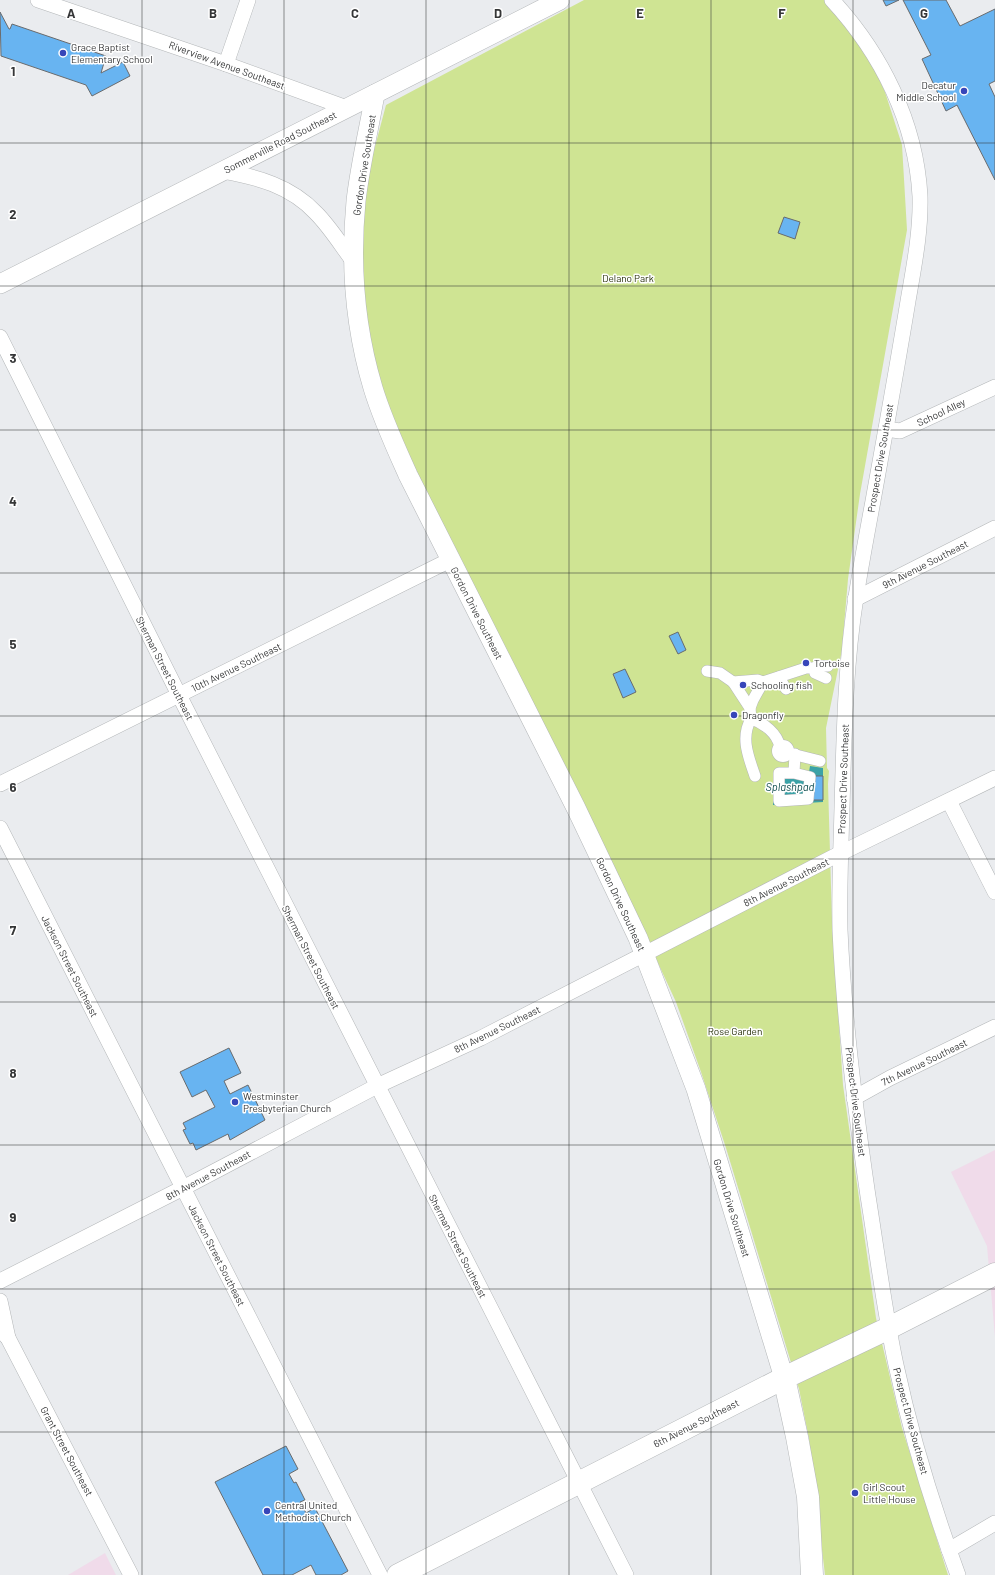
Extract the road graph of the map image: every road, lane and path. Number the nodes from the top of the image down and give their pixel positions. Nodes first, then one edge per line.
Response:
1 (38, 0) edge
2 (248, 0) edge
3 (560, 0) edge
4 (832, 0) edge
5 (226, 64) junction
6 (375, 94) junction
7 (346, 108) junction
8 (223, 171) junction
9 (353, 261) junction
10 (0, 284) edge
11 (0, 337) edge
12 (995, 387) edge
13 (886, 429) junction
14 (995, 528) edge
15 (450, 560) junction
16 (855, 600) junction
17 (828, 666) dead end
18 (815, 668) junction
19 (706, 671) dead end
20 (779, 677) junction
21 (826, 678) dead end
22 (734, 682) junction
23 (763, 682) junction
24 (786, 689) dead end
25 (179, 695) junction
26 (750, 708) junction
27 (751, 719) junction
28 (788, 751) junction
29 (820, 761) dead end
30 (794, 773) dead end
31 (755, 776) dead end
32 (995, 778) edge
33 (0, 784) edge
34 (948, 801) junction
35 (0, 828) edge
36 (841, 854) junction
37 (995, 892) edge
38 (645, 954) junction
39 (995, 1027) edge
40 (377, 1086) junction
41 (854, 1098) junction
42 (183, 1188) junction
43 (995, 1274) edge
44 (0, 1281) edge
45 (0, 1301) edge
46 (889, 1328) junction
47 (4, 1334) edge
48 (784, 1378) junction
49 (579, 1483) junction
50 (995, 1523) edge
51 (948, 1550) junction
52 (131, 1575) edge
53 (380, 1575) edge
54 (398, 1575) edge
55 (626, 1575) edge
56 (812, 1575) edge
57 (958, 1575) edge

1 - 5 street, Riverview Avenue Southeast
2 - 5 street
3 - 6 street, Sommerville Road Southeast
4 - 13 street, Prospect Drive Southeast
5 - 7 street, Riverview Avenue Southeast
6 - 7 street, Sommerville Road Southeast
6 - 9 street, Gordon Drive Southeast
7 - 8 street, Sommerville Road Southeast
8 - 9 street
8 - 10 street, Sommerville Road Southeast
9 - 15 street, Gordon Drive Southeast
11 - 25 street, Sherman Street Southeast
12 - 13 street, School Alley
13 - 16 street, Prospect Drive Southeast
14 - 16 street, 9th Avenue Southeast
15 - 25 street, 10th Avenue Southeast
15 - 38 street, Gordon Drive Southeast
16 - 36 street, Prospect Drive Southeast
17 - 18 street
18 - 20 street
18 - 21 street
19 - 22 street
20 - 23 street
20 - 24 street
22 - 23 street
22 - 26 street
23 - 26 street
25 - 33 street, 10th Avenue Southeast
25 - 40 street, Sherman Street Southeast
26 - 27 street
27 - 28 street
27 - 31 street
28 - 29 street
28 - 30 street
32 - 34 street, 8th Avenue Southeast
34 - 36 street, 8th Avenue Southeast
34 - 37 street
35 - 42 street, Jackson Street Southeast
36 - 38 street, 8th Avenue Southeast
36 - 41 street, Prospect Drive Southeast
38 - 40 street, 8th Avenue Southeast
38 - 48 street, Gordon Drive Southeast
39 - 41 street, 7th Avenue Southeast
40 - 42 street, 8th Avenue Southeast
40 - 49 street, Sherman Street Southeast
41 - 46 street, Prospect Drive Southeast
42 - 44 street, 8th Avenue Southeast
42 - 53 street, Jackson Street Southeast
43 - 46 main road, 6th Avenue Southeast
45 - 47 street, Grant Street Southeast
46 - 48 main road, 6th Avenue Southeast
46 - 51 street, Prospect Drive Southeast
47 - 52 street, Grant Street Southeast
48 - 49 main road, 6th Avenue Southeast
48 - 56 main road, Gordon Drive Southeast
49 - 54 main road, 6th Avenue Southeast
49 - 55 street, Sherman Street Southeast
50 - 51 street
51 - 57 street, Prospect Drive Southeast

